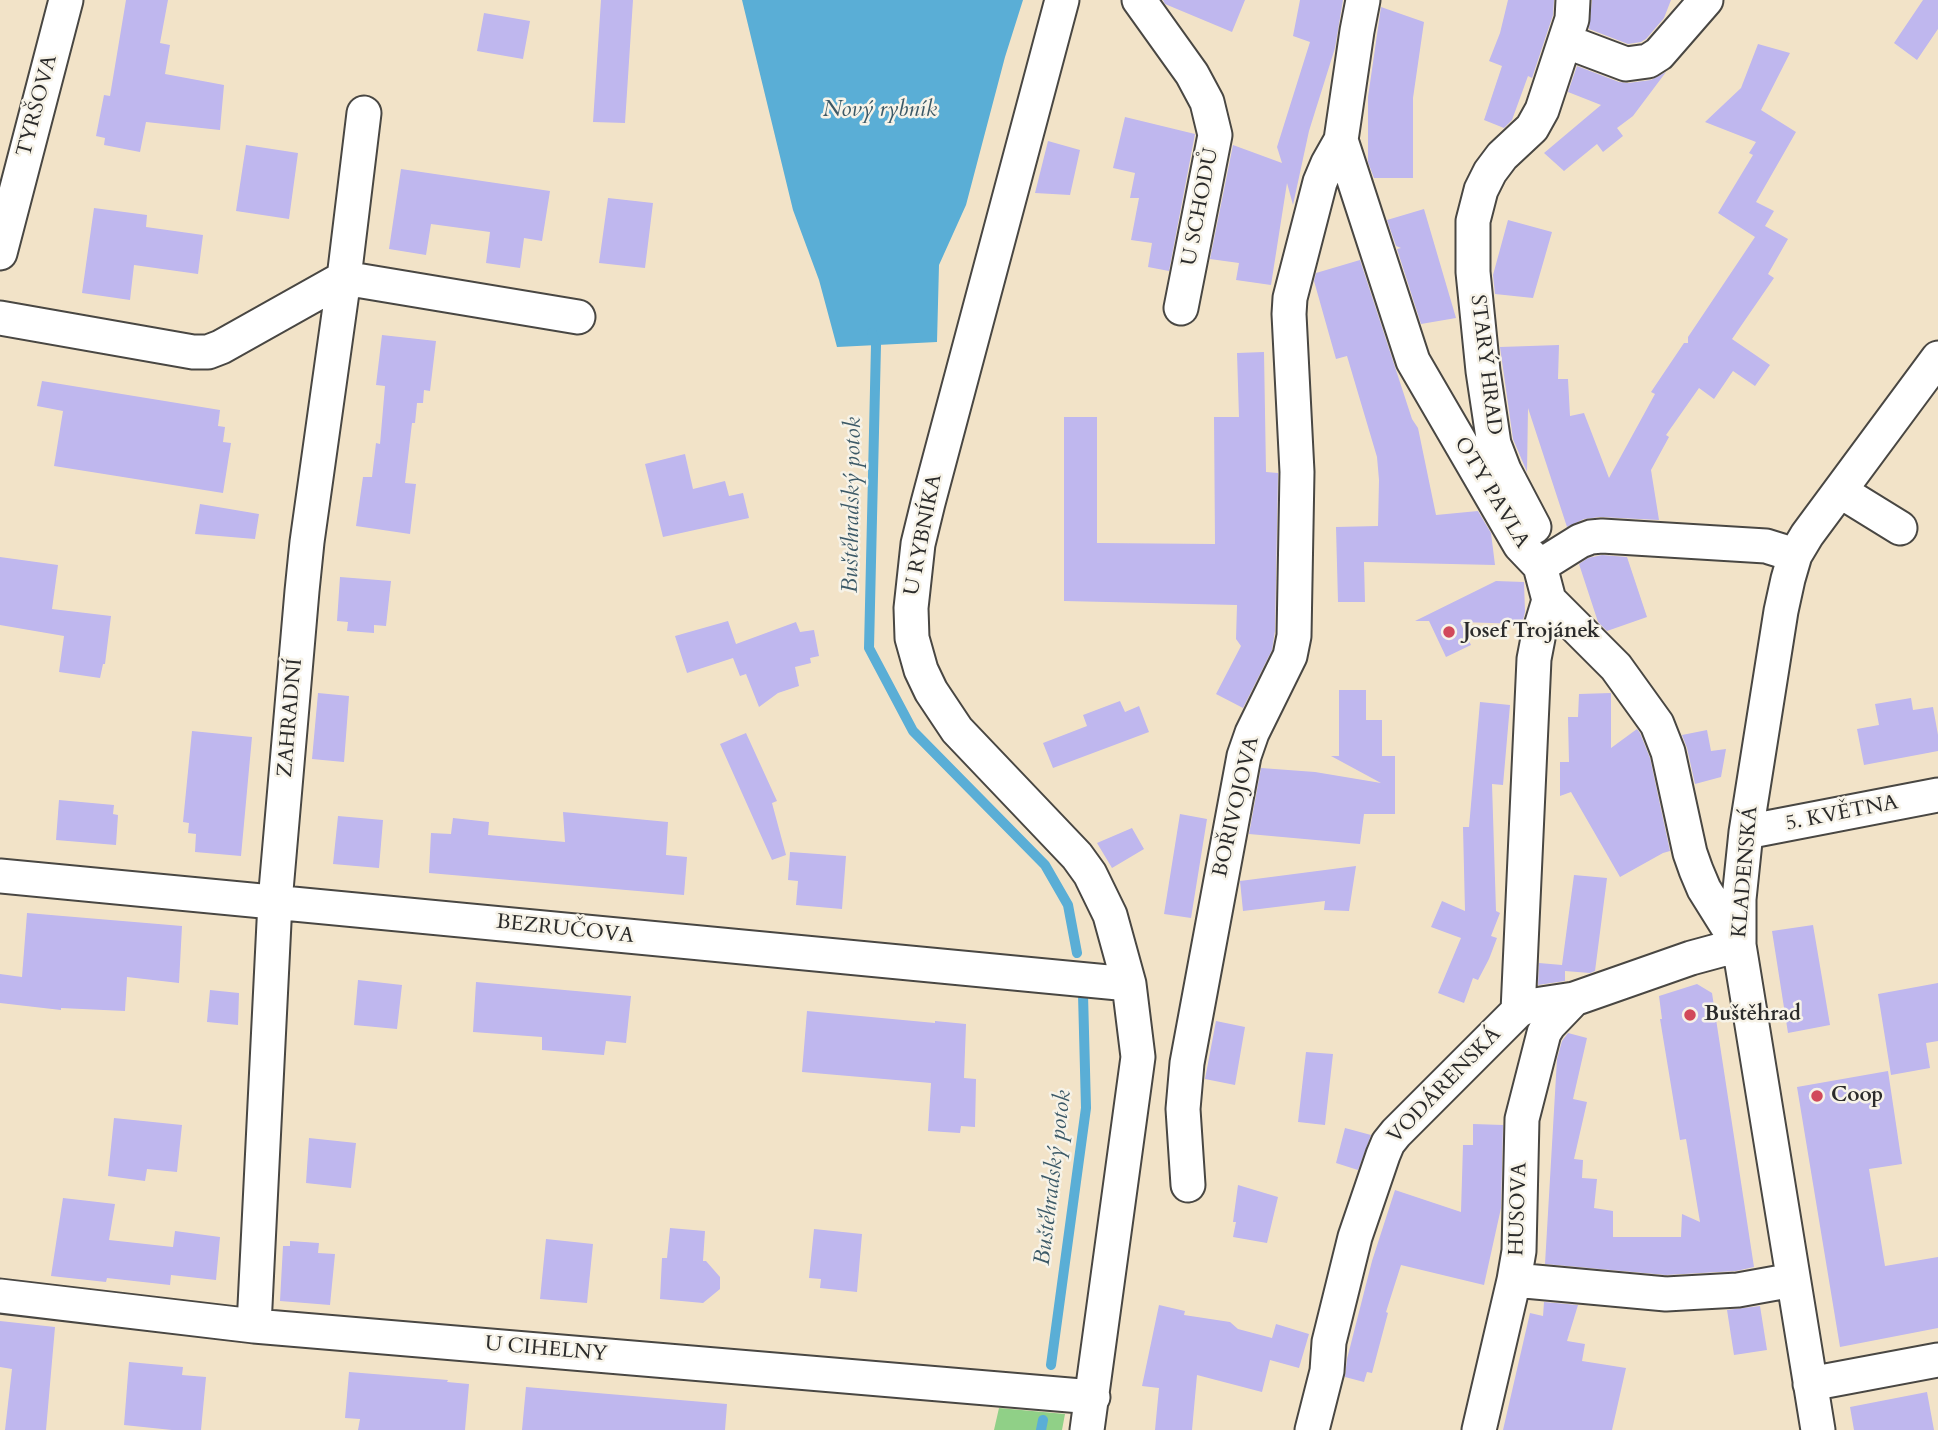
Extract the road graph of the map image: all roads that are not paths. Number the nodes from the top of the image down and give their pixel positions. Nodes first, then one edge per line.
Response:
1 (66, 0) edge
2 (1062, 0) edge
3 (1139, 0) edge
4 (1363, 0) edge
5 (1573, 0) edge
6 (1706, 0) edge
7 (1565, 41) junction
8 (364, 113) dead end
9 (1341, 140) junction
10 (0, 253) edge
11 (344, 278) junction
12 (1181, 308) dead end
13 (578, 317) dead end
14 (0, 318) edge
15 (1938, 358) edge
16 (1840, 491) junction
17 (1900, 528) dead end
18 (1795, 555) junction
19 (1540, 566) junction
20 (1549, 600) junction
21 (1938, 795) edge
22 (1746, 832) junction
23 (0, 876) edge
24 (275, 902) junction
25 (1739, 946) junction
26 (1129, 984) junction
27 (1574, 999) junction
28 (1518, 1011) junction
29 (1139, 1057) junction
30 (1186, 1063) junction
31 (1188, 1185) dead end
32 (1514, 1280) junction
33 (1793, 1280) junction
34 (0, 1296) edge
35 (254, 1326) junction
36 (1938, 1360) edge
37 (1810, 1384) junction
38 (1093, 1396) junction
39 (1087, 1430) edge
40 (1312, 1430) edge
41 (1479, 1430) edge
42 (1818, 1430) edge

1 - 10 street, TYRŠOVA
2 - 26 street, U RYBNÍKA
3 - 12 street, U SCHODŮ
4 - 9 street, OTY PAVLA
5 - 7 street, STARÝ HRAD
6 - 7 street
7 - 19 street, STARÝ HRAD
8 - 11 street, ZAHRADNÍ
9 - 19 street, OTY PAVLA
9 - 30 street, BOŘIVOJOVA
11 - 13 street
11 - 14 street
11 - 24 street, ZAHRADNÍ
15 - 16 street, KLADENSKÁ
16 - 17 street
16 - 18 street, KLADENSKÁ
18 - 19 street
18 - 22 street, KLADENSKÁ
19 - 20 street, OTY PAVLA
20 - 25 street
20 - 28 street
21 - 22 street, 5. KVĚTNA
22 - 25 street, KLADENSKÁ
23 - 24 street, BEZRUČOVA
24 - 26 street, BEZRUČOVA
24 - 35 street, ZAHRADNÍ
25 - 27 street, VODÁRENSKÁ
25 - 33 street, KLADENSKÁ
26 - 29 street, U RYBNÍKA
27 - 28 street, VODÁRENSKÁ
27 - 32 street, HUSOVA
28 - 40 street, VODÁRENSKÁ
29 - 30 street
29 - 38 street
30 - 31 street, BOŘIVOJOVA
32 - 33 street
32 - 41 street, HUSOVA
33 - 37 street, KLADENSKÁ
34 - 35 street, U CIHELNY
35 - 38 street, U CIHELNY
36 - 37 street
37 - 42 street, KLADENSKÁ
38 - 39 street

